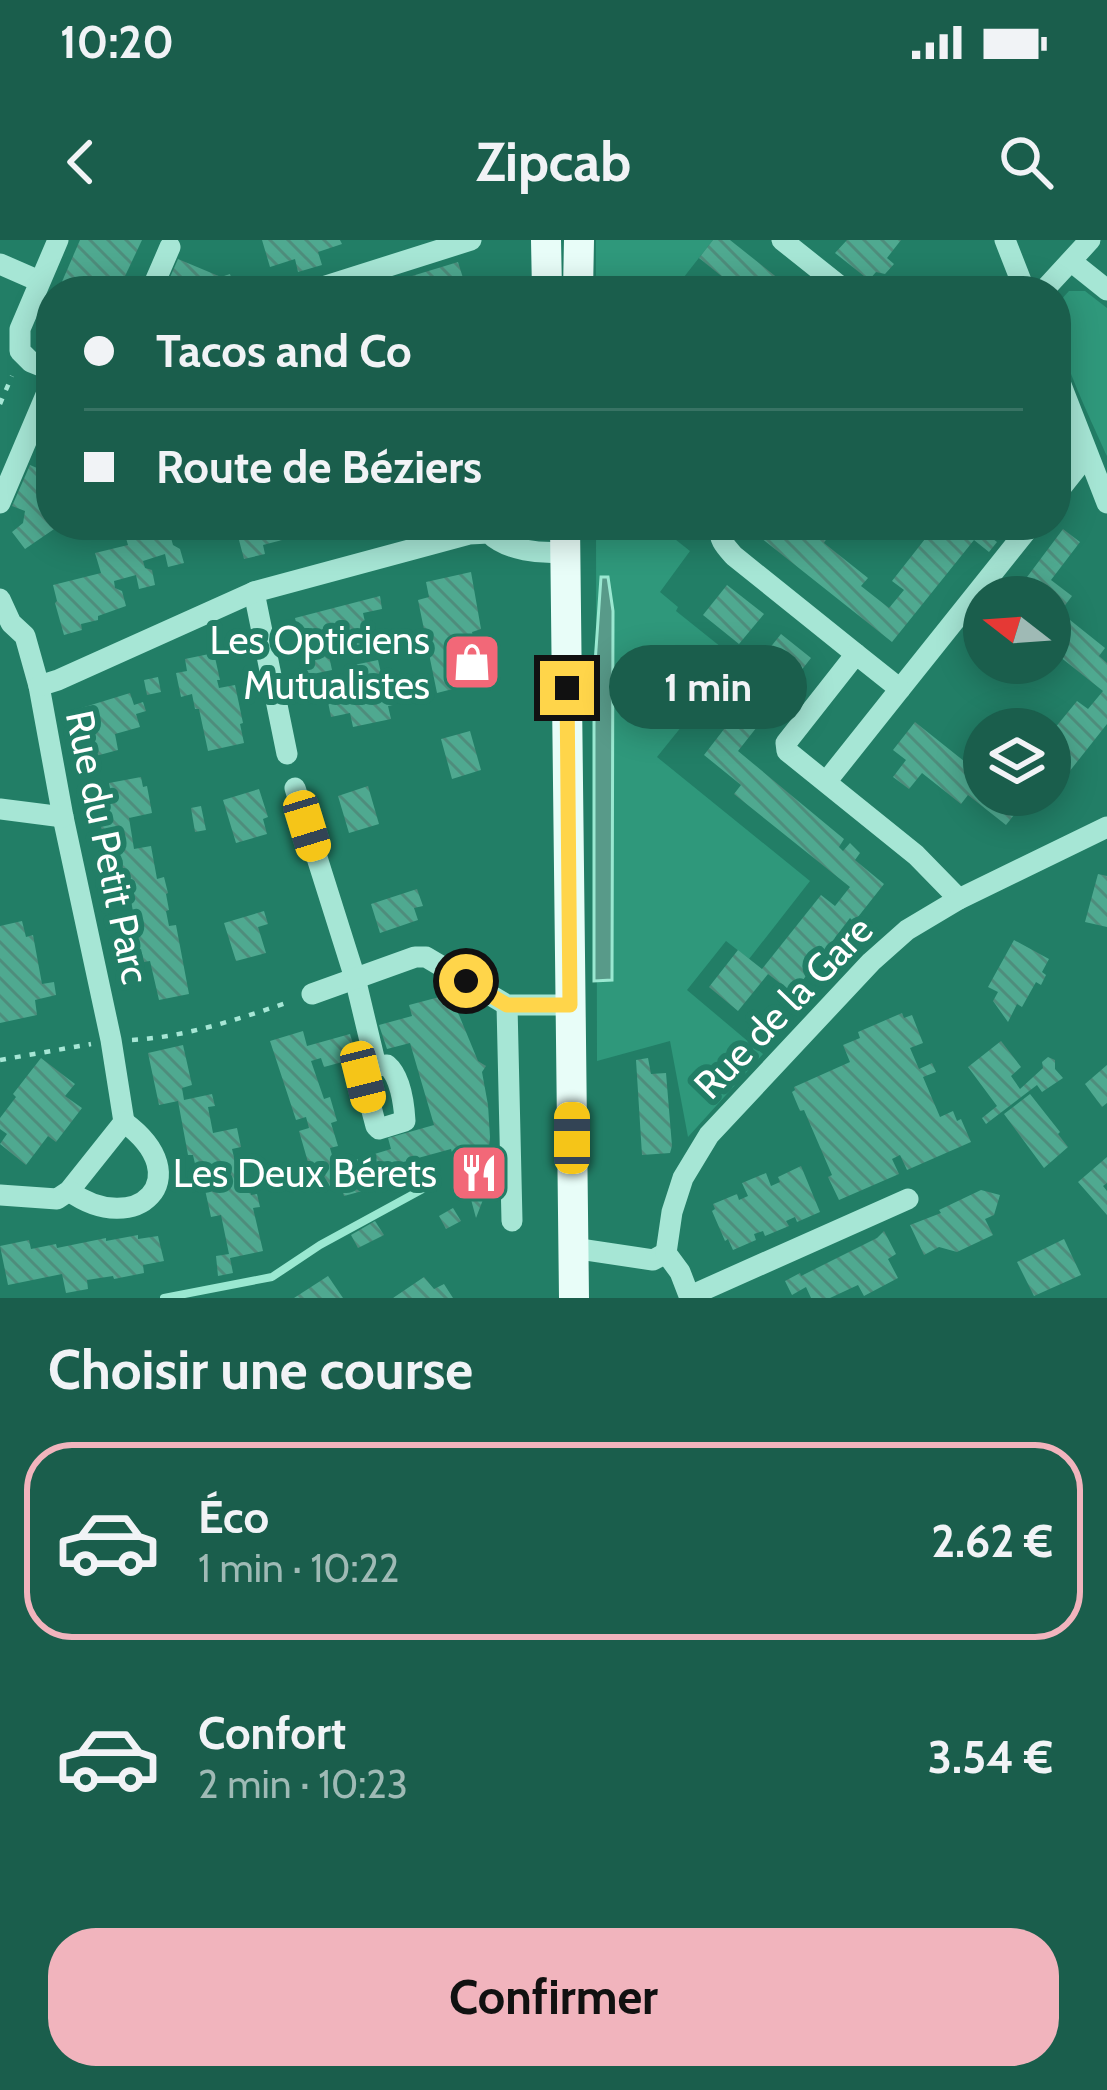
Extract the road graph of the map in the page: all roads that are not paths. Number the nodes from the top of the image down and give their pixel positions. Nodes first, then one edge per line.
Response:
1 (58, 240) edge
2 (471, 240) edge
3 (546, 240) edge
4 (579, 240) edge
5 (782, 240) edge
6 (1005, 240) edge
7 (1090, 240) edge
8 (170, 247) dead end
9 (812, 249) edge
10 (1072, 262) junction
11 (0, 264) edge
12 (41, 276) edge
13 (157, 276) edge
14 (357, 276) edge
15 (547, 276) edge
16 (578, 276) edge
17 (834, 276) edge
18 (1019, 276) edge
19 (1058, 276) edge
20 (36, 280) edge
21 (36, 285) edge
22 (1107, 290) edge
23 (10, 324) edge
24 (36, 364) edge
25 (1071, 412) edge
26 (36, 418) edge
27 (1071, 449) edge
28 (1087, 455) junction
29 (1071, 475) edge
30 (0, 503) edge
31 (1107, 503) edge
32 (447, 540) edge
33 (496, 540) edge
34 (562, 540) edge
35 (565, 540) edge
36 (722, 540) edge
37 (1019, 540) edge
38 (254, 592) junction
39 (0, 598) edge
40 (856, 654) junction
41 (38, 686) junction
42 (900, 689) junction
43 (287, 754) dead end
44 (826, 782) junction
45 (295, 788) dead end
46 (0, 809) edge
47 (63, 817) junction
48 (1107, 827) edge
49 (959, 899) junction
50 (355, 978) junction
51 (312, 994) road end
52 (507, 1005) junction
53 (570, 1005) junction
54 (376, 1066) dead end
55 (124, 1121) junction
56 (68, 1191) junction
57 (0, 1195) edge
58 (908, 1199) dead end
59 (512, 1221) dead end
60 (573, 1248) junction
61 (666, 1253) junction
62 (572, 1297) edge
63 (690, 1297) edge

1 - 12 street
2 - 14 street
3 - 15 main road
4 - 16 main road
5 - 9 street
6 - 18 street
7 - 10 street
8 - 13 street
9 - 17 street
10 - 19 street
10 - 22 street
11 - 20 street
21 - 23 street
23 - 24 street
25 - 28 street
26 - 30 street
27 - 28 street
28 - 29 street
28 - 31 street
32 - 38 street, Rue du Petit Parc
33 - 34 street, Rue du Petit Parc
35 - 53 main road
36 - 40 street
37 - 42 street
38 - 41 street, Rue du Petit Parc
38 - 43 street
39 - 41 street
40 - 42 street
40 - 44 street
41 - 47 street, Rue du Petit Parc
42 - 44 street
44 - 49 street
45 - 50 street
46 - 47 street
47 - 55 street, Rue du Petit Parc
48 - 49 street, Rue de la Gare
49 - 61 street, Rue de la Gare
50 - 51 street
50 - 52 street
50 - 54 street
52 - 53 street
52 - 59 street
53 - 60 main road
55 - 56 street
55 - 56 street
56 - 57 street
58 - 63 street
60 - 61 street
60 - 62 main road
61 - 63 street

